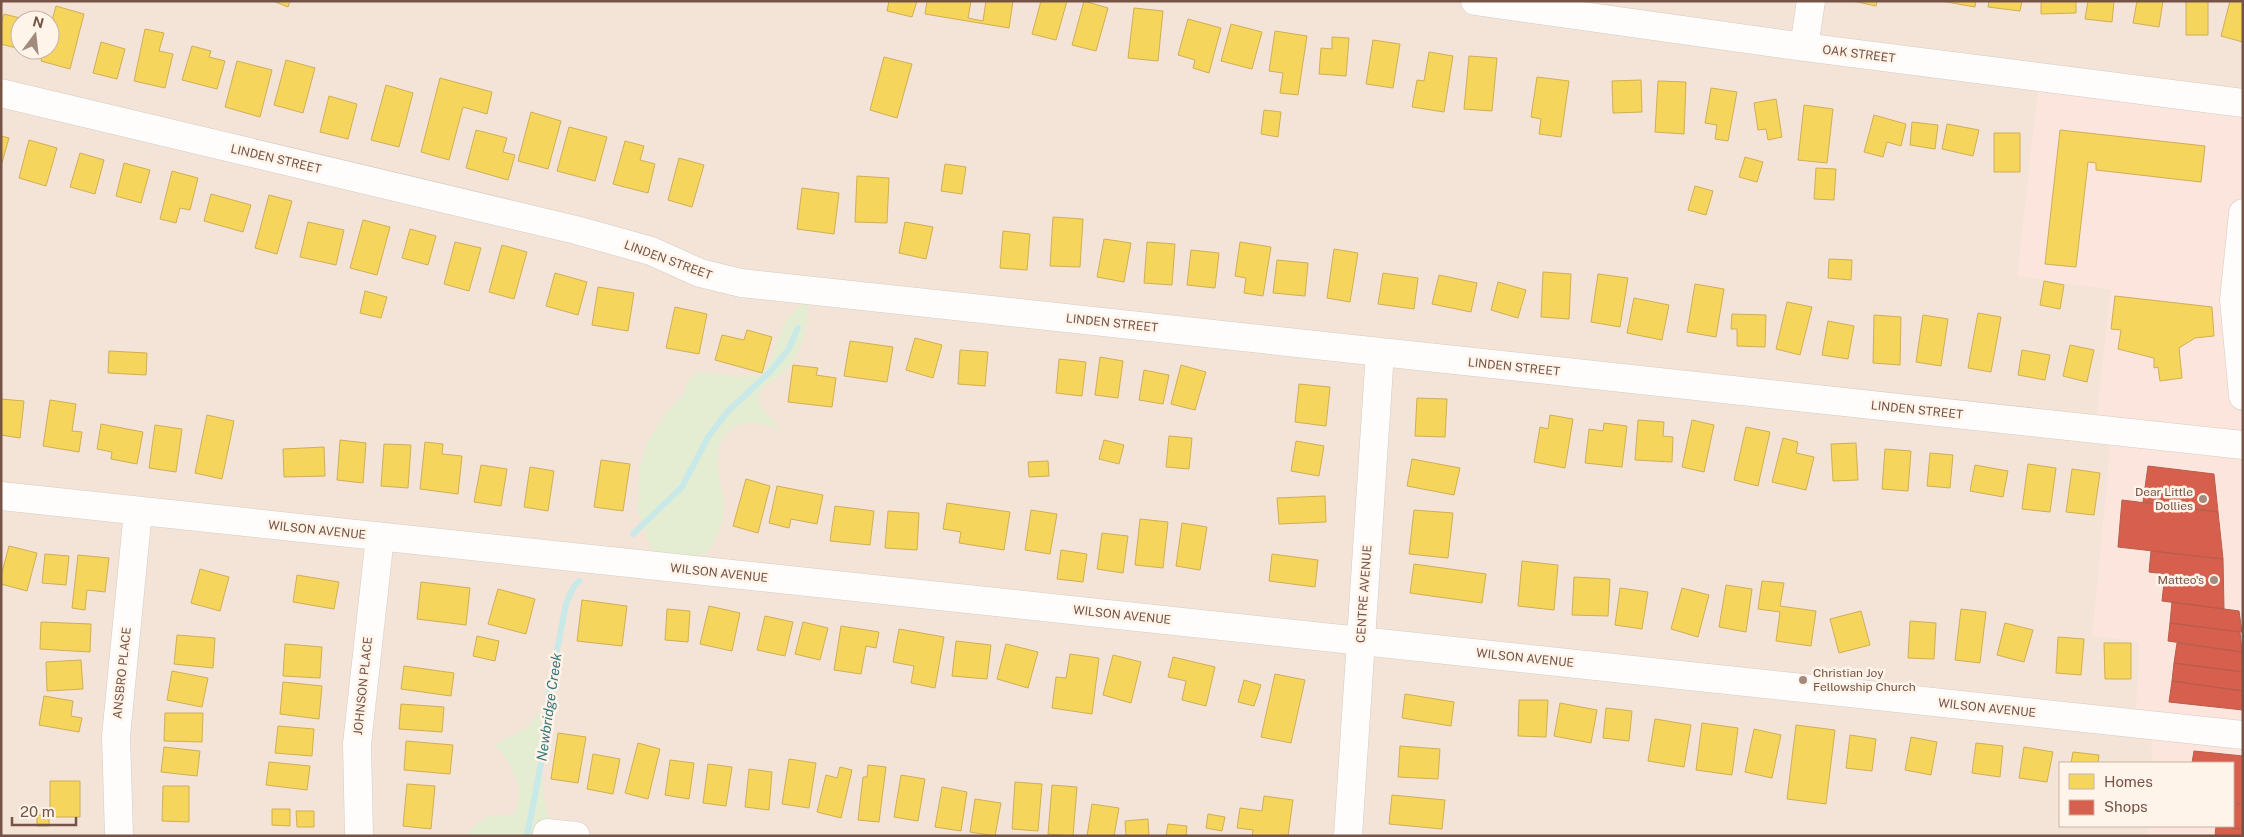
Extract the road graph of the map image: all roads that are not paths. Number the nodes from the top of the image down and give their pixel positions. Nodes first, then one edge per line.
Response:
1 (1475, 1) edge
2 (1811, 1) edge
3 (1804, 47) junction
4 (1, 93) edge
5 (2243, 103) edge
6 (2243, 213) edge
7 (1380, 352) junction
8 (2243, 396) edge
9 (2243, 445) edge
10 (1, 496) edge
11 (138, 511) junction
12 (380, 537) junction
13 (1361, 641) junction
14 (2243, 735) edge
15 (547, 833) dead end
16 (119, 836) edge
17 (359, 836) edge
18 (576, 836) edge
19 (1348, 836) edge

1 - 3 street, OAK STREET
2 - 3 street
3 - 5 street, OAK STREET
4 - 7 street, LINDEN STREET
6 - 8 street
7 - 9 street, LINDEN STREET
7 - 13 street, CENTRE AVENUE
10 - 11 street, WILSON AVENUE
11 - 12 street, WILSON AVENUE
11 - 16 street, ANSBRO PLACE
12 - 13 street, WILSON AVENUE
12 - 17 street, JOHNSON PLACE
13 - 14 street, WILSON AVENUE
13 - 19 street, CENTRE AVENUE
15 - 18 street

